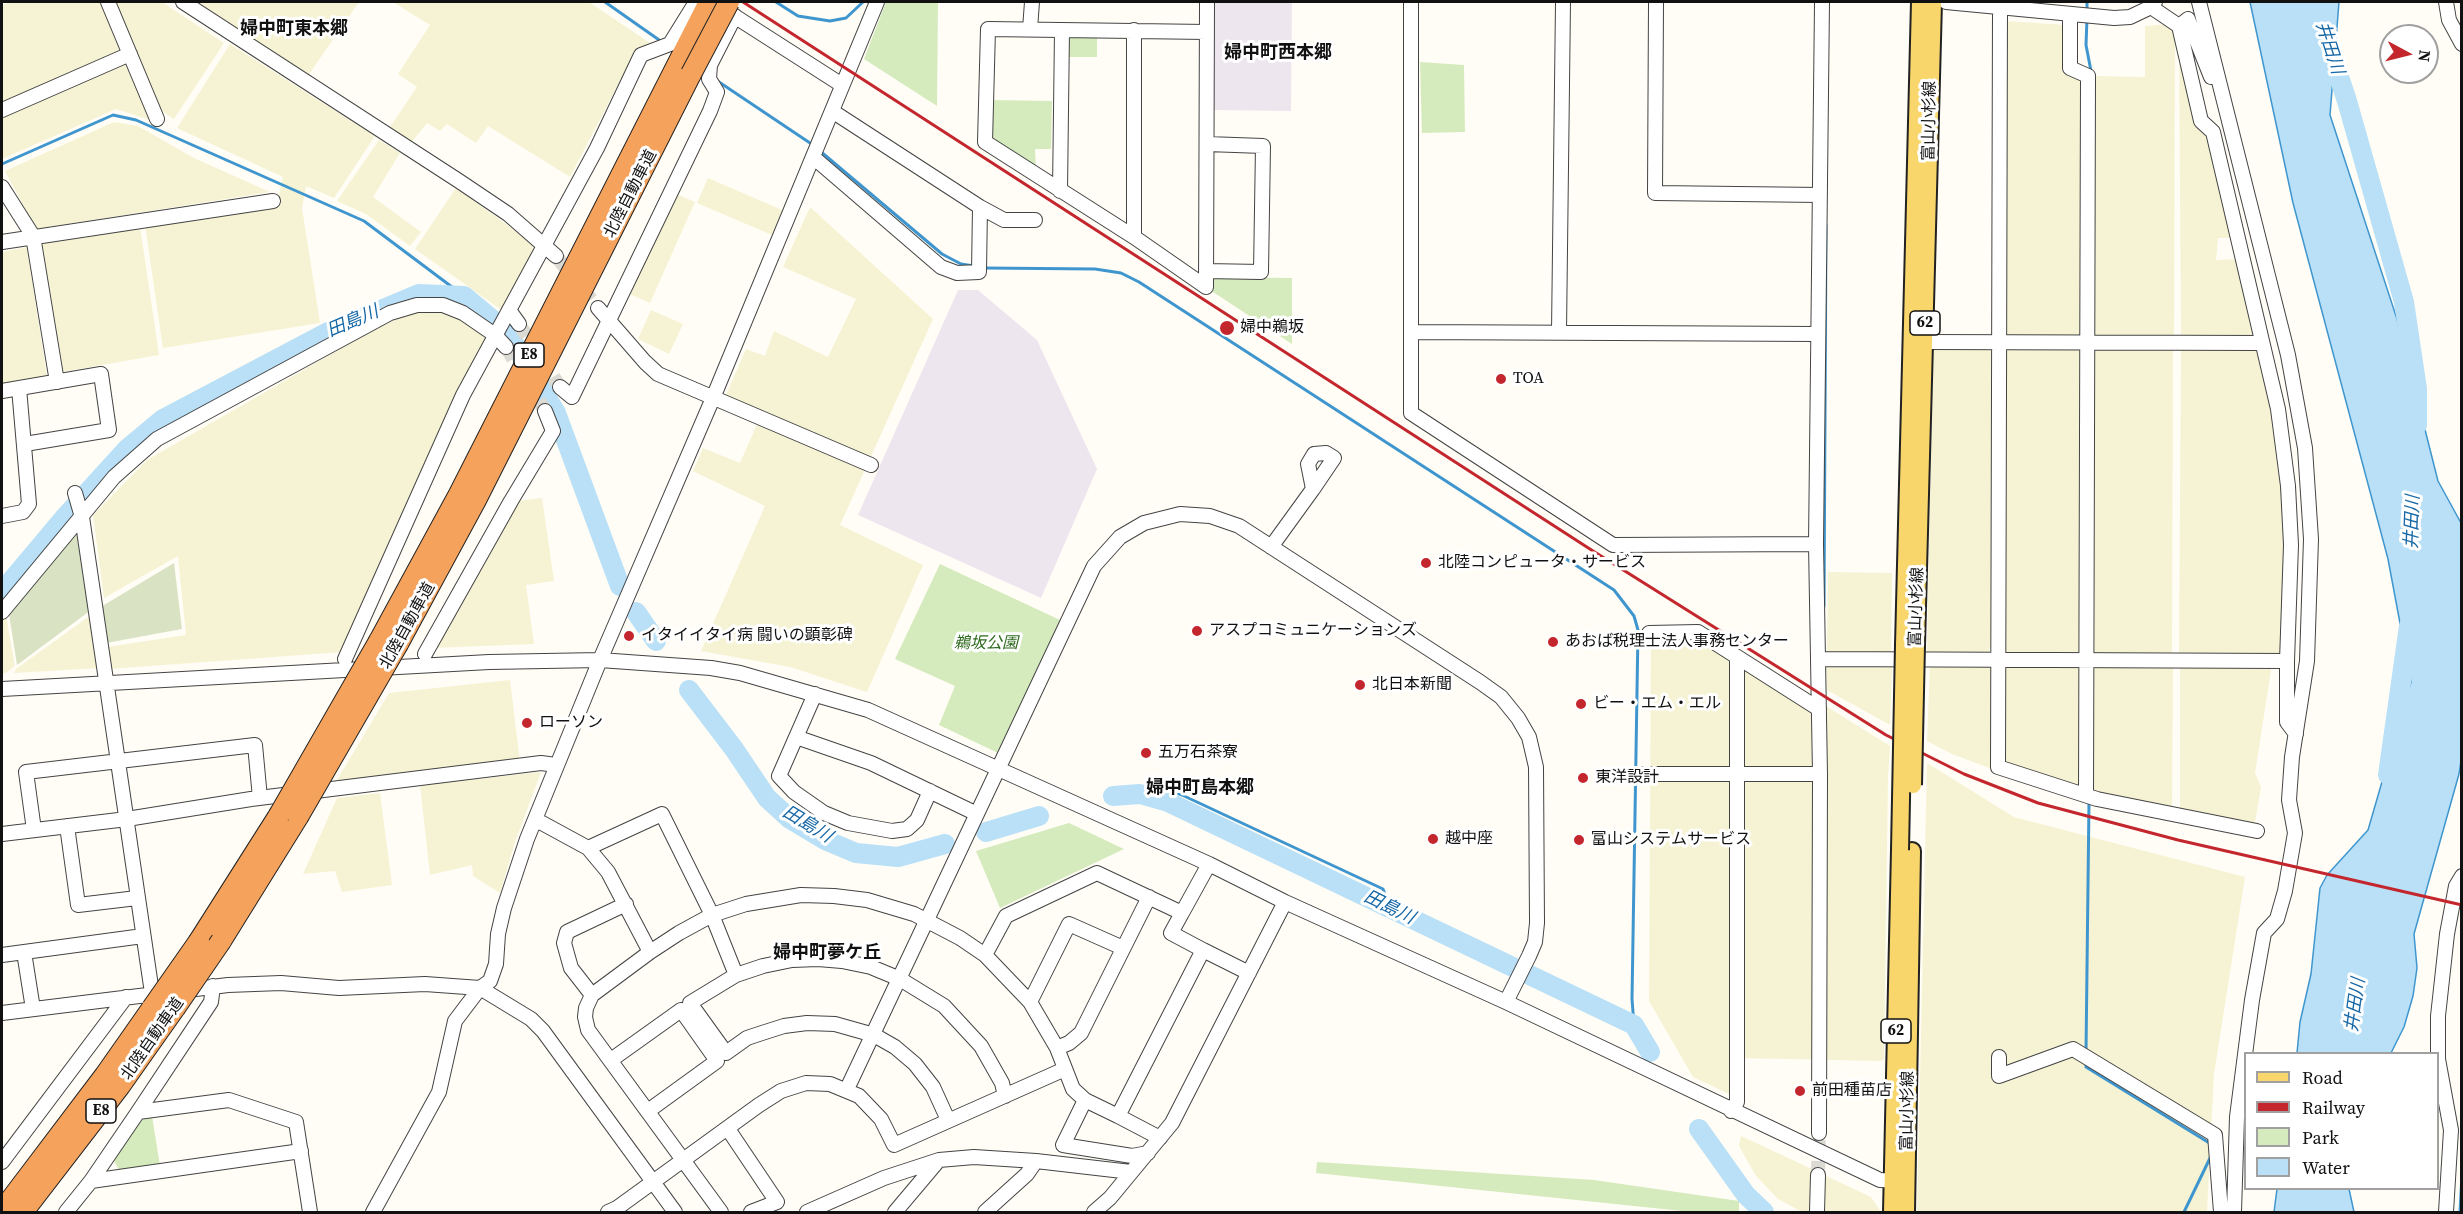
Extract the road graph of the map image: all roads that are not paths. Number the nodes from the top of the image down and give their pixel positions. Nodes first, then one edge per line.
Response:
1 (108, 2) edge
2 (183, 2) edge
3 (696, 2) edge
4 (710, 2) edge
5 (877, 2) edge
6 (1032, 2) edge
7 (1207, 2) edge
8 (1411, 2) edge
9 (1563, 2) edge
10 (1656, 2) edge
11 (1822, 2) edge
12 (1920, 2) edge
13 (1933, 2) edge
14 (1946, 2) edge
15 (2199, 2) edge
16 (2446, 2) edge
17 (2153, 4) edge
18 (1993, 5) edge
19 (732, 9) edge
20 (2070, 14) junction
21 (2179, 26) junction
22 (1030, 29) junction
23 (1062, 30) junction
24 (1134, 30) junction
25 (1207, 32) junction
26 (2462, 44) edge
27 (130, 54) junction
28 (683, 70) junction
29 (842, 85) junction
30 (2223, 96) junction
31 (2, 110) edge
32 (832, 111) junction
33 (157, 119) dead end
34 (1207, 144) junction
35 (813, 157) junction
36 (2, 188) edge
37 (1060, 190) junction
38 (1820, 195) junction
39 (273, 201) dead end
40 (980, 207) junction
41 (1035, 220) dead end
42 (33, 236) junction
43 (1134, 237) junction
44 (2, 242) edge
45 (544, 245) junction
46 (556, 256) tunnel mouth
47 (1206, 272) junction
48 (598, 308) tunnel mouth
49 (509, 309) junction
50 (609, 322) junction
51 (519, 324) tunnel mouth
52 (1411, 332) junction
53 (1559, 332) junction
54 (1817, 333) junction
55 (495, 334) junction
56 (1925, 342) junction
57 (1998, 343) junction
58 (2087, 343) junction
59 (2262, 343) junction
60 (506, 347) tunnel mouth
61 (57, 382) junction
62 (560, 387) dead end
63 (19, 388) junction
64 (2, 391) edge
65 (713, 398) junction
66 (545, 411) tunnel mouth
67 (25, 444) junction
68 (871, 465) dead end
69 (1313, 489) dead end
70 (75, 493) dead end
71 (2, 516) edge
72 (82, 517) junction
73 (1816, 544) junction
74 (1271, 547) junction
75 (2, 612) edge
76 (1649, 633) dead end
77 (389, 643) junction
78 (1910, 645) junction
79 (425, 654) dead end
80 (1737, 657) junction
81 (1818, 658) junction
82 (345, 659) dead end
83 (600, 660) junction
84 (1998, 660) junction
85 (2086, 660) junction
86 (2287, 661) junction
87 (106, 683) junction
88 (2, 688) edge
89 (815, 694) junction
90 (1818, 709) junction
91 (2296, 734) junction
92 (796, 737) junction
93 (118, 760) junction
94 (556, 765) junction
95 (999, 768) junction
96 (1643, 774) dead end
97 (1737, 774) junction
98 (1820, 774) junction
99 (930, 791) junction
100 (2086, 795) junction
101 (260, 798) junction
102 (977, 814) junction
103 (127, 819) junction
104 (534, 822) junction
105 (67, 826) junction
106 (34, 830) junction
107 (2257, 831) dead end
108 (2, 834) edge
109 (588, 848) junction
110 (1209, 864) junction
111 (2462, 876) edge
112 (1149, 897) junction
113 (136, 898) junction
114 (1285, 903) junction
115 (626, 904) junction
116 (1182, 913) junction
117 (712, 915) junction
118 (927, 921) junction
119 (142, 936) junction
120 (1123, 948) junction
121 (1203, 950) junction
122 (24, 952) junction
123 (650, 952) junction
124 (2, 955) edge
125 (985, 955) junction
126 (1249, 973) junction
127 (736, 975) junction
128 (900, 979) junction
129 (213, 986) junction
130 (480, 988) junction
131 (592, 995) junction
132 (126, 996) junction
133 (152, 1001) junction
134 (1030, 1002) junction
135 (1506, 1002) junction
136 (33, 1009) junction
137 (2, 1013) edge
138 (874, 1035) junction
139 (1057, 1048) junction
140 (2245, 1052) edge
141 (2438, 1052) edge
142 (1999, 1057) dead end
143 (611, 1059) junction
144 (2244, 1063) edge
145 (2439, 1064) edge
146 (1065, 1069) junction
147 (847, 1089) junction
148 (1005, 1096) junction
149 (1084, 1100) junction
150 (648, 1111) junction
151 (1731, 1111) junction
152 (138, 1112) junction
153 (1118, 1116) junction
154 (948, 1120) junction
155 (728, 1129) junction
156 (1819, 1133) tunnel mouth
157 (1160, 1138) junction
158 (1063, 1145) junction
159 (301, 1151) junction
160 (1148, 1153) junction
161 (684, 1160) junction
162 (939, 1160) junction
163 (1036, 1161) junction
164 (2, 1162) edge
165 (1061, 1164) junction
166 (1131, 1172) junction
167 (1818, 1175) tunnel mouth
168 (91, 1181) junction
169 (654, 1181) junction
170 (1900, 1181) junction
171 (1110, 1198) junction
172 (2, 1211) edge
173 (23, 1212) edge
174 (66, 1212) edge
175 (310, 1212) edge
176 (373, 1212) edge
177 (608, 1212) edge
178 (675, 1212) edge
179 (721, 1212) edge
180 (751, 1212) edge
181 (807, 1212) edge
182 (895, 1212) edge
183 (985, 1212) edge
184 (1094, 1212) edge
185 (1110, 1212) edge
186 (1817, 1212) edge
187 (1892, 1212) edge
188 (1906, 1212) edge
189 (2222, 1212) edge
190 (2234, 1212) edge
191 (2446, 1212) edge

1 - 27 street
2 - 45 street
3 - 45 street
4 - 19 street
4 - 28 highway, 北陸自動車道 / E8
5 - 29 street
6 - 22 street
7 - 25 street
8 - 52 street
9 - 53 street
10 - 38 street
11 - 38 street
12 - 78 main road, 富山小杉線 / 62
13 - 56 main road, 富山小杉線 / 62
14 - 18 street
15 - 30 street
16 - 26 street
17 - 20 street
17 - 21 street
18 - 20 street
18 - 57 street
19 - 28 highway, 北陸自動車道 / E8, bridge
19 - 29 street
19 - 50 street
20 - 58 street
21 - 30 street
21 - 59 street
22 - 23 street
22 - 37 street
23 - 24 street
23 - 37 street
24 - 25 street
24 - 43 street
25 - 34 street
27 - 31 street
27 - 33 street
28 - 77 highway, 北陸自動車道 / E8
29 - 32 street
30 - 91 street
32 - 35 street
32 - 40 street
34 - 47 street
34 - 47 street
35 - 40 street
35 - 65 street
36 - 42 street
37 - 43 street
38 - 54 street
39 - 42 street
40 - 41 street
42 - 44 street
42 - 61 street
43 - 47 street
45 - 46 street
45 - 49 street
48 - 50 street
49 - 51 street
49 - 55 street
50 - 62 street
50 - 65 street
52 - 53 street
52 - 73 street
53 - 54 street
54 - 73 street
55 - 60 street
55 - 72 street
55 - 82 street
56 - 57 street
56 - 78 main road, 富山小杉線 / 62
57 - 58 street
57 - 84 street
58 - 59 street
58 - 85 street
59 - 86 street
61 - 63 street
61 - 67 street
63 - 64 street
63 - 67 street
65 - 68 street
65 - 83 street
66 - 79 street
67 - 71 street
69 - 74 street
70 - 72 street
72 - 75 street
72 - 87 street
73 - 81 street
74 - 95 street
74 - 135 street
76 - 80 street
77 - 133 highway, 北陸自動車道 / E8, bridge
77 - 173 highway, 北陸自動車道 / E8, bridge
78 - 170 main road, 富山小杉線 / 62, bridge
80 - 90 street
80 - 97 street
81 - 84 street
81 - 90 street
83 - 87 street
83 - 89 street
83 - 94 street
84 - 85 street
84 - 100 street
85 - 86 street
85 - 100 street
86 - 91 street
87 - 88 street
87 - 93 street
89 - 92 street
89 - 95 street
90 - 98 street
91 - 140 street
92 - 99 street
92 - 99 street
93 - 101 street
93 - 103 street
93 - 106 street
94 - 101 street
94 - 104 street
95 - 102 street
95 - 110 street
96 - 97 street
97 - 98 street
97 - 151 street
98 - 156 street
99 - 102 street
100 - 107 street
101 - 103 street
102 - 118 street
103 - 105 street
103 - 113 street
104 - 109 street
104 - 130 street
105 - 106 street
105 - 113 street
106 - 108 street
109 - 115 street
109 - 117 street
110 - 114 street
110 - 116 street
111 - 141 street
112 - 116 street
112 - 120 street
112 - 125 street
113 - 119 street
114 - 126 street
114 - 135 street
115 - 123 street
115 - 131 street
116 - 121 street
117 - 118 street
117 - 123 street
117 - 127 street
118 - 125 street
118 - 128 street
119 - 122 street
119 - 133 street
120 - 134 street
120 - 139 street
121 - 126 street
121 - 153 street
122 - 124 street
122 - 136 street
123 - 131 street
125 - 134 street
126 - 157 street
127 - 128 street
127 - 138 street
128 - 138 street
128 - 148 street
129 - 130 street
129 - 133 street
129 - 152 street
130 - 169 street
130 - 176 street
131 - 143 street
132 - 133 street
132 - 136 street
132 - 164 street
133 - 172 highway, 北陸自動車道 / E8
134 - 139 street
135 - 151 street
136 - 137 street
138 - 147 street
138 - 154 street
139 - 146 street
142 - 189 street
143 - 150 street
143 - 150 street
144 - 190 street
145 - 191 street
146 - 148 street
146 - 149 street
147 - 154 street
147 - 155 street
148 - 154 street
149 - 153 street
149 - 158 street
150 - 161 street
151 - 170 street
152 - 159 street
152 - 168 street
153 - 157 street
155 - 161 street
155 - 180 street
157 - 160 street
158 - 160 street
158 - 165 street
159 - 168 street
159 - 175 street
160 - 166 street
161 - 169 street
161 - 179 street
162 - 163 street
162 - 181 street
162 - 182 street
163 - 165 street
163 - 183 street
165 - 166 street
166 - 171 street
167 - 186 street
168 - 174 street
169 - 177 street
169 - 178 street
170 - 187 main road, 富山小杉線 / 62
170 - 188 main road, 富山小杉線 / 62
171 - 184 street
171 - 185 street

